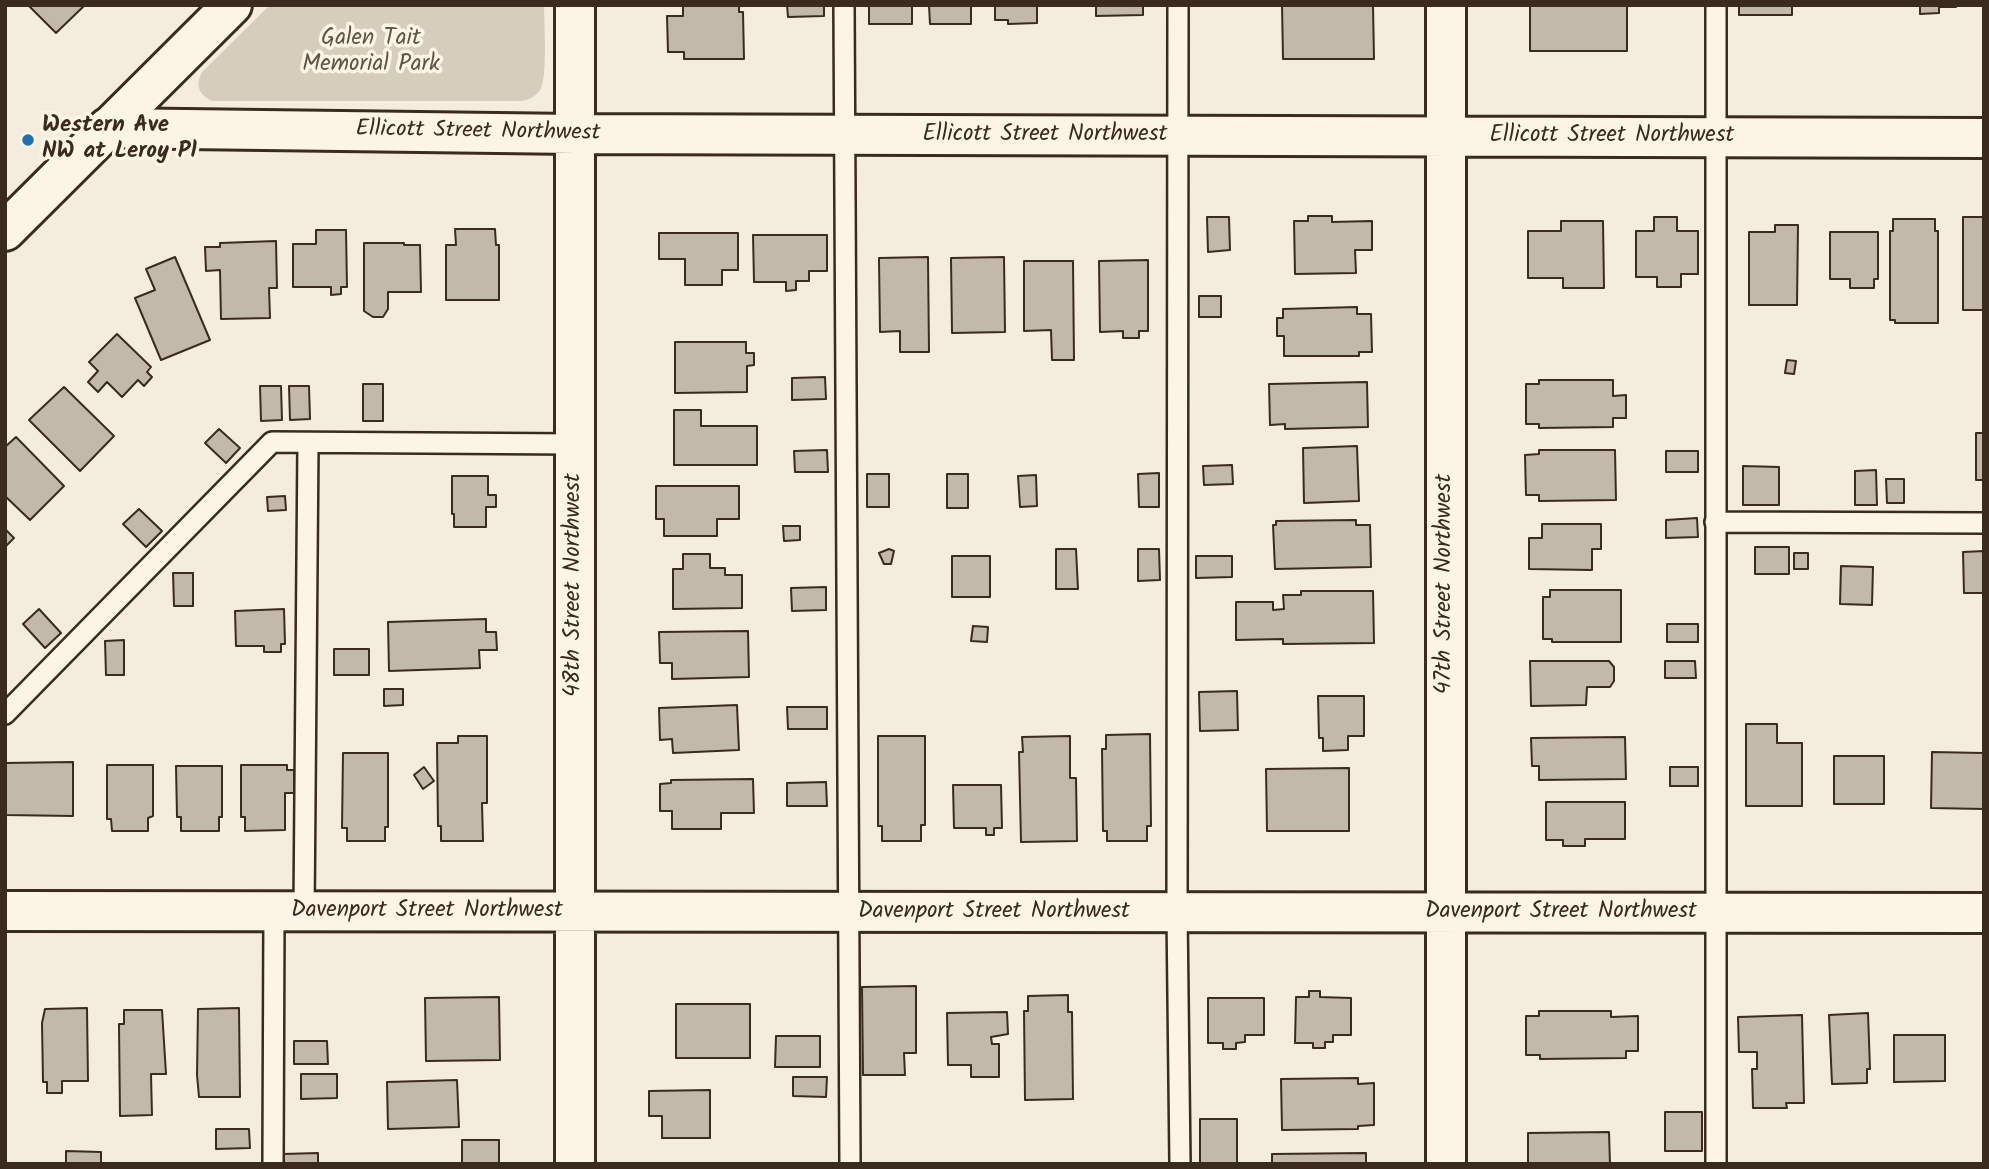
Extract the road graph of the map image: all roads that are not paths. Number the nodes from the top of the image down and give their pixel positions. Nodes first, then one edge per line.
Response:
1 (232, 5) edge
2 (575, 5) edge
3 (844, 5) edge
4 (1178, 5) edge
5 (1446, 5) edge
6 (1716, 5) edge
7 (107, 128) junction
8 (575, 134) junction
9 (844, 135) junction
10 (1179, 136) junction
11 (1446, 137) junction
12 (1715, 138) junction
13 (1984, 138) edge
14 (5, 231) edge
15 (307, 443) junction
16 (575, 444) junction
17 (1715, 522) junction
18 (1984, 523) edge
19 (5, 714) edge
20 (5, 911) edge
21 (289, 911) junction
22 (575, 912) junction
23 (849, 913) junction
24 (1177, 913) junction
25 (1446, 913) junction
26 (1715, 913) junction
27 (1984, 913) edge
28 (273, 1164) edge
29 (575, 1164) edge
30 (850, 1164) edge
31 (1180, 1164) edge
32 (1446, 1164) edge
33 (1716, 1164) edge

1 - 7 street
2 - 8 street, 48th Street Northwest
3 - 9 lane
4 - 10 lane
5 - 11 street, 47th Street Northwest
6 - 12 lane
7 - 8 street, Ellicott Street Northwest
7 - 14 street
8 - 9 street, Ellicott Street Northwest
8 - 16 street, 48th Street Northwest
9 - 10 street, Ellicott Street Northwest
9 - 23 lane
10 - 11 street, Ellicott Street Northwest
10 - 24 lane
11 - 12 street, Ellicott Street Northwest
11 - 25 street, 47th Street Northwest
12 - 13 street, Ellicott Street Northwest
12 - 17 lane
15 - 16 lane
15 - 19 lane
15 - 21 lane
16 - 22 street, 48th Street Northwest
17 - 18 lane
17 - 26 lane
20 - 21 street, Davenport Street Northwest
21 - 22 street, Davenport Street Northwest
21 - 28 lane
22 - 23 street, Davenport Street Northwest
22 - 29 street, 48th Street Northwest
23 - 24 street, Davenport Street Northwest
23 - 30 lane
24 - 25 street, Davenport Street Northwest
24 - 31 lane
25 - 26 street, Davenport Street Northwest
25 - 32 street, 47th Street Northwest
26 - 27 street, Davenport Street Northwest
26 - 33 lane

